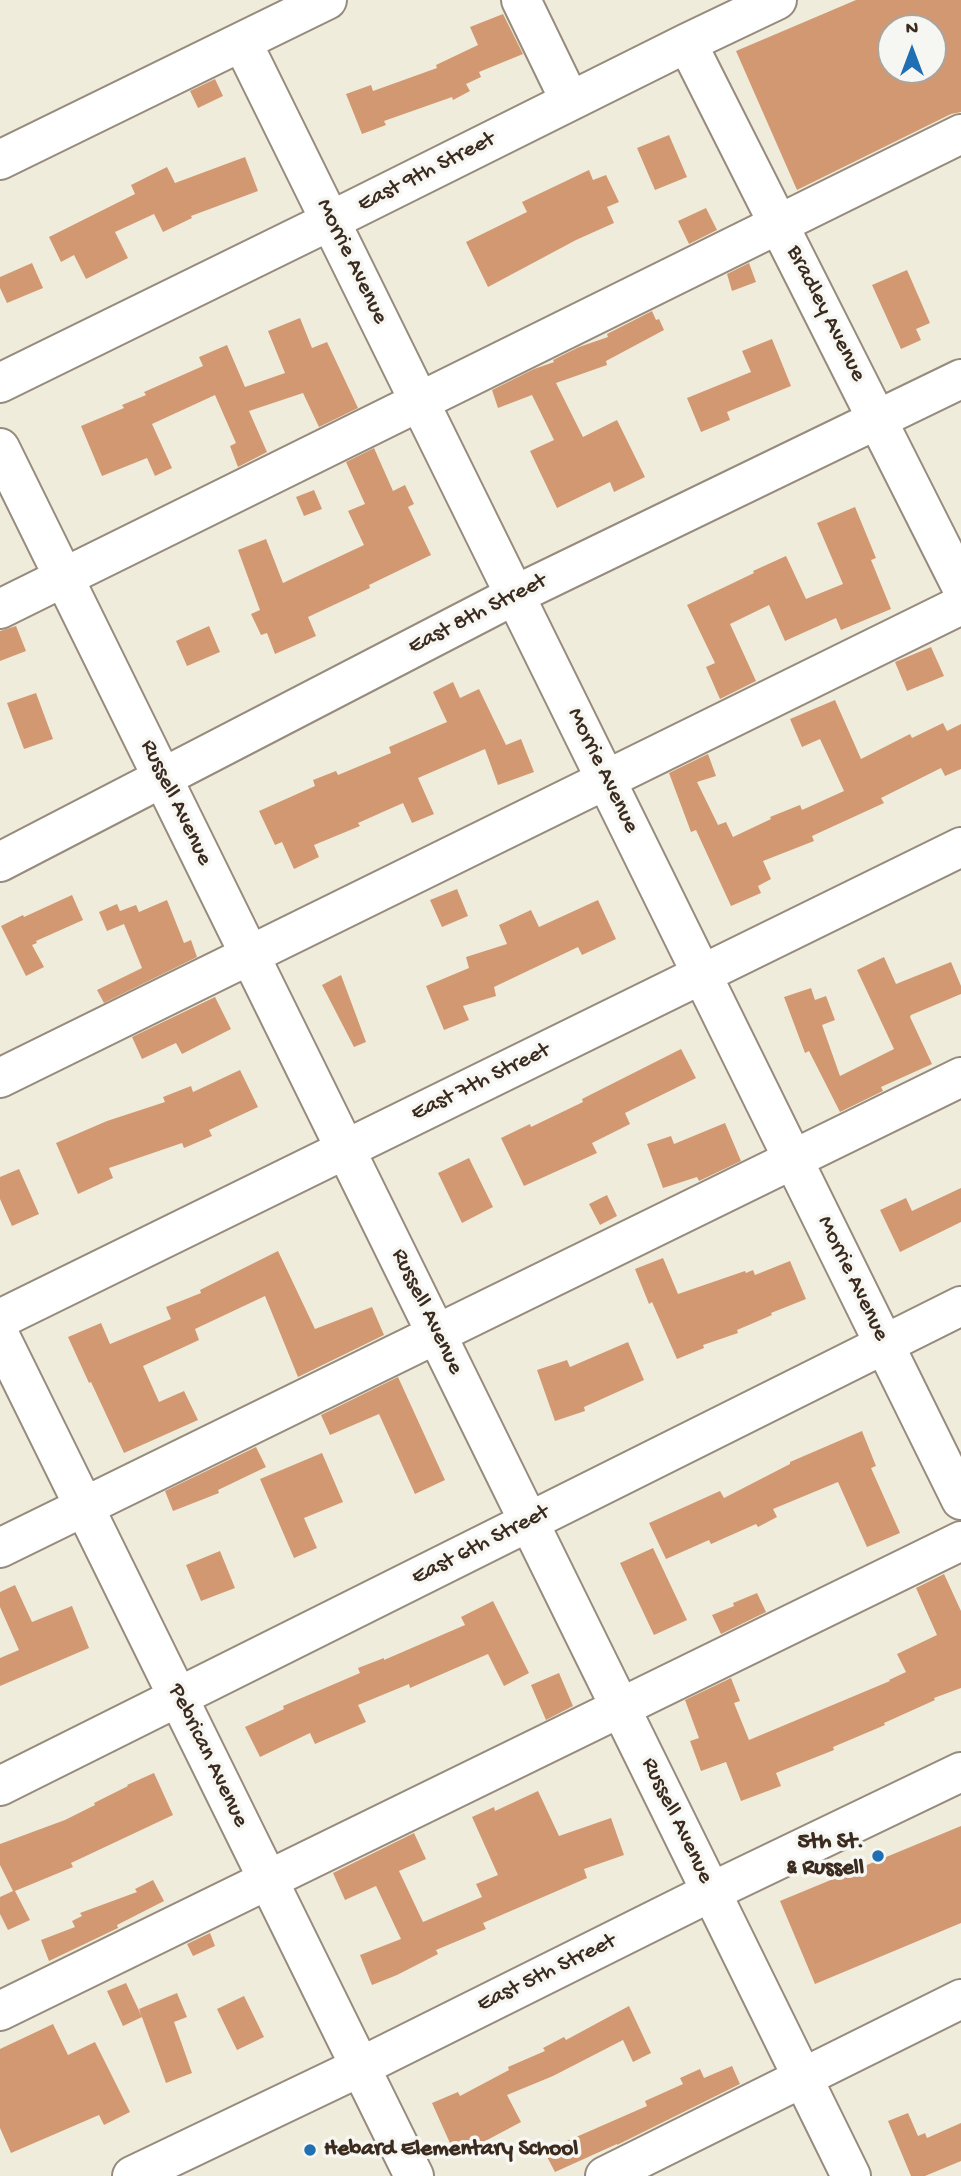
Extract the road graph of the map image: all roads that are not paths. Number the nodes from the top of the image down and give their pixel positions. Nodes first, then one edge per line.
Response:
1 (327, 0) edge
2 (521, 0) edge
3 (777, 0) edge
4 (242, 42) junction
5 (687, 43) junction
6 (570, 101) junction
7 (961, 134) edge
8 (0, 160) edge
9 (330, 221) junction
10 (779, 224) junction
11 (961, 379) edge
12 (0, 383) edge
13 (420, 402) junction
14 (878, 421) junction
15 (0, 448) edge
16 (64, 578) junction
17 (961, 586) edge
18 (515, 596) junction
19 (961, 605) edge
20 (0, 609) edge
21 (162, 778) junction
22 (606, 780) junction
23 (961, 847) edge
24 (0, 862) edge
25 (250, 955) junction
26 (702, 975) junction
27 (961, 1077) edge
28 (0, 1078) edge
29 (345, 1150) junction
30 (794, 1159) junction
31 (961, 1306) edge
32 (0, 1320) edge
33 (437, 1334) junction
34 (0, 1336) edge
35 (884, 1343) junction
36 (961, 1500) edge
37 (85, 1506) junction
38 (529, 1522) junction
39 (961, 1541) edge
40 (0, 1548) edge
41 (178, 1698) junction
42 (620, 1708) junction
43 (961, 1772) edge
44 (0, 1786) edge
45 (268, 1880) junction
46 (711, 1892) junction
47 (961, 1999) edge
48 (0, 2011) edge
49 (360, 2067) junction
50 (802, 2078) junction
51 (132, 2176) edge
52 (414, 2176) edge
53 (605, 2176) edge
54 (851, 2176) edge

1 - 4 street
2 - 6 street
3 - 5 street, East 9th Street
4 - 8 street
4 - 9 street, Morrie Avenue
5 - 6 street, East 9th Street
5 - 10 street, Bradley Avenue
6 - 9 street, East 9th Street
7 - 10 street
9 - 12 street, East 9th Street
9 - 13 street, Morrie Avenue
10 - 13 street
10 - 14 street, Bradley Avenue
11 - 14 street, East 8th Street
13 - 16 street
13 - 18 street, Morrie Avenue
14 - 17 street, Bradley Avenue
14 - 18 street, East 8th Street
15 - 16 street, Russell Avenue
16 - 20 street
16 - 21 street, Russell Avenue
18 - 21 street, East 8th Street
18 - 22 street, Morrie Avenue
19 - 22 street
21 - 24 street, East 8th Street
21 - 25 street, Russell Avenue
22 - 25 street
22 - 26 street, Morrie Avenue
23 - 26 street, East 7th Street
25 - 28 street
25 - 29 street, Russell Avenue
26 - 29 street, East 7th Street
26 - 30 street, Morrie Avenue
27 - 30 street
29 - 32 street, East 7th Street
29 - 33 street, Russell Avenue
30 - 33 street
30 - 35 street, Morrie Avenue
31 - 35 street, East 6th Street
33 - 37 street
33 - 38 street, Russell Avenue
34 - 37 street, Pebrican Avenue
35 - 36 street, Morrie Avenue
35 - 38 street, East 6th Street
37 - 40 street
37 - 41 street, Pebrican Avenue
38 - 41 street, East 6th Street
38 - 42 street, Russell Avenue
39 - 42 street
41 - 44 street, East 6th Street
41 - 45 street, Pebrican Avenue
42 - 45 street
42 - 46 street, Russell Avenue
43 - 46 street, East 5th Street
45 - 48 street
45 - 49 street, Pebrican Avenue
46 - 49 street, East 5th Street
46 - 50 street, Russell Avenue
47 - 50 street
49 - 51 street, East 5th Street
49 - 52 street, Pebrican Avenue
50 - 53 street
50 - 54 street, Russell Avenue

